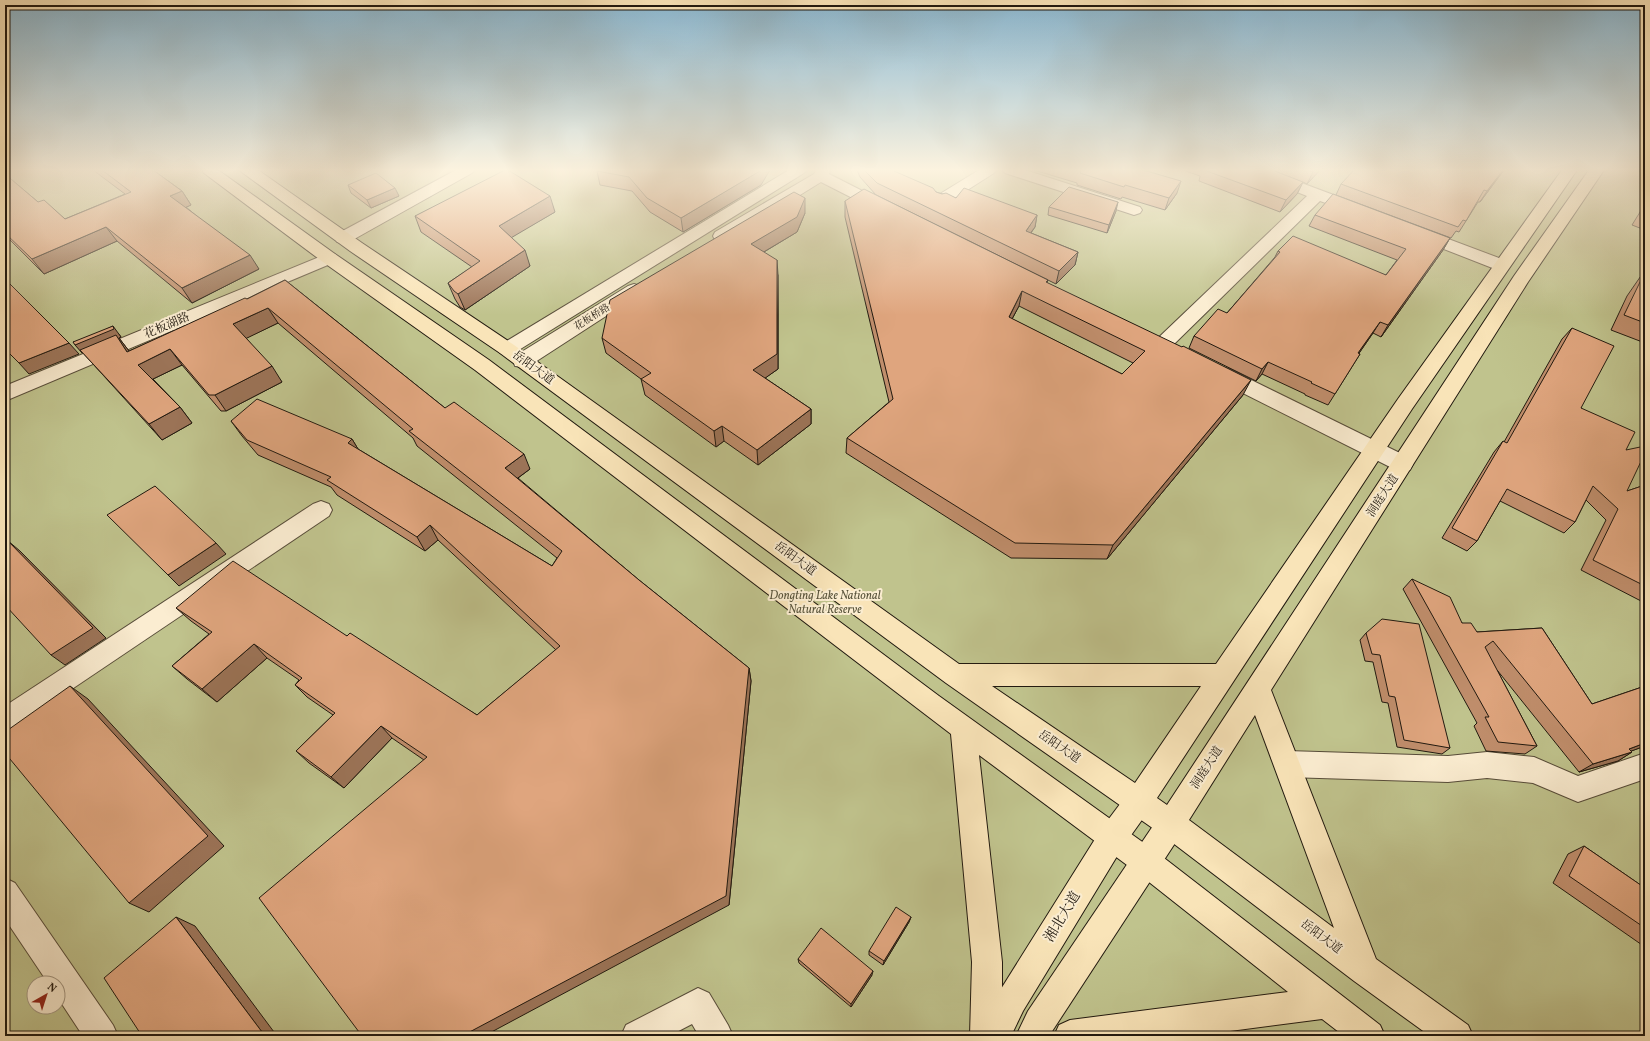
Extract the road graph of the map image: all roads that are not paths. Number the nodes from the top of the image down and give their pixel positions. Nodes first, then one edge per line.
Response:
1 (275, 219) edge
2 (317, 219) edge
3 (379, 219) edge
4 (724, 219) edge
5 (748, 219) edge
6 (1293, 219) edge
7 (1535, 219) edge
8 (1563, 219) edge
9 (1406, 228) edge
10 (344, 238) junction
11 (329, 258) junction
12 (676, 264) edge
13 (1501, 266) junction
14 (650, 281) edge
15 (1162, 345) edge
16 (515, 355) junction
17 (1204, 366) edge
18 (5, 394) edge
19 (1375, 450) junction
20 (1403, 464) junction
21 (321, 510) dead end
22 (955, 675) junction
23 (1222, 675) junction
24 (1258, 688) junction
25 (5, 720) edge
26 (963, 728) junction
27 (1287, 764) junction
28 (1645, 766) edge
29 (1139, 801) junction
30 (1171, 824) junction
31 (1112, 838) junction
32 (1145, 861) junction
33 (5, 893) edge
34 (1365, 970) junction
35 (1326, 1003) junction
36 (102, 1036) edge
37 (637, 1036) edge
38 (717, 1036) edge
39 (986, 1036) edge
40 (994, 1036) edge
41 (1032, 1036) edge
42 (1070, 1036) edge
43 (1369, 1036) edge
44 (1457, 1036) edge

1 - 11 main road
2 - 10 main road, 岳阳大道
3 - 10 street
4 - 16 street, 花板桥路
5 - 12 street
6 - 15 street
7 - 13 main road
8 - 20 main road, 洞庭大道
9 - 13 street
10 - 16 main road, 岳阳大道
11 - 18 street, 花板湖路
11 - 26 main road
13 - 19 main road
14 - 16 street, 花板桥路
16 - 22 main road, 岳阳大道
17 - 19 street
19 - 20 street
19 - 23 main road
20 - 24 main road, 洞庭大道
21 - 25 street
22 - 23 main road
22 - 29 main road, 岳阳大道
23 - 29 main road
24 - 27 main road
24 - 30 main road, 洞庭大道
26 - 31 main road
26 - 39 main road
27 - 28 street
27 - 34 main road
29 - 30 main road, 岳阳大道
29 - 31 main road, 湘北大道
30 - 32 main road
30 - 34 main road, 岳阳大道
31 - 32 main road
31 - 40 main road, 湘北大道
32 - 35 main road
32 - 41 main road
33 - 36 street
34 - 44 main road, 岳阳大道
35 - 42 main road
35 - 43 main road
37 - 38 street

